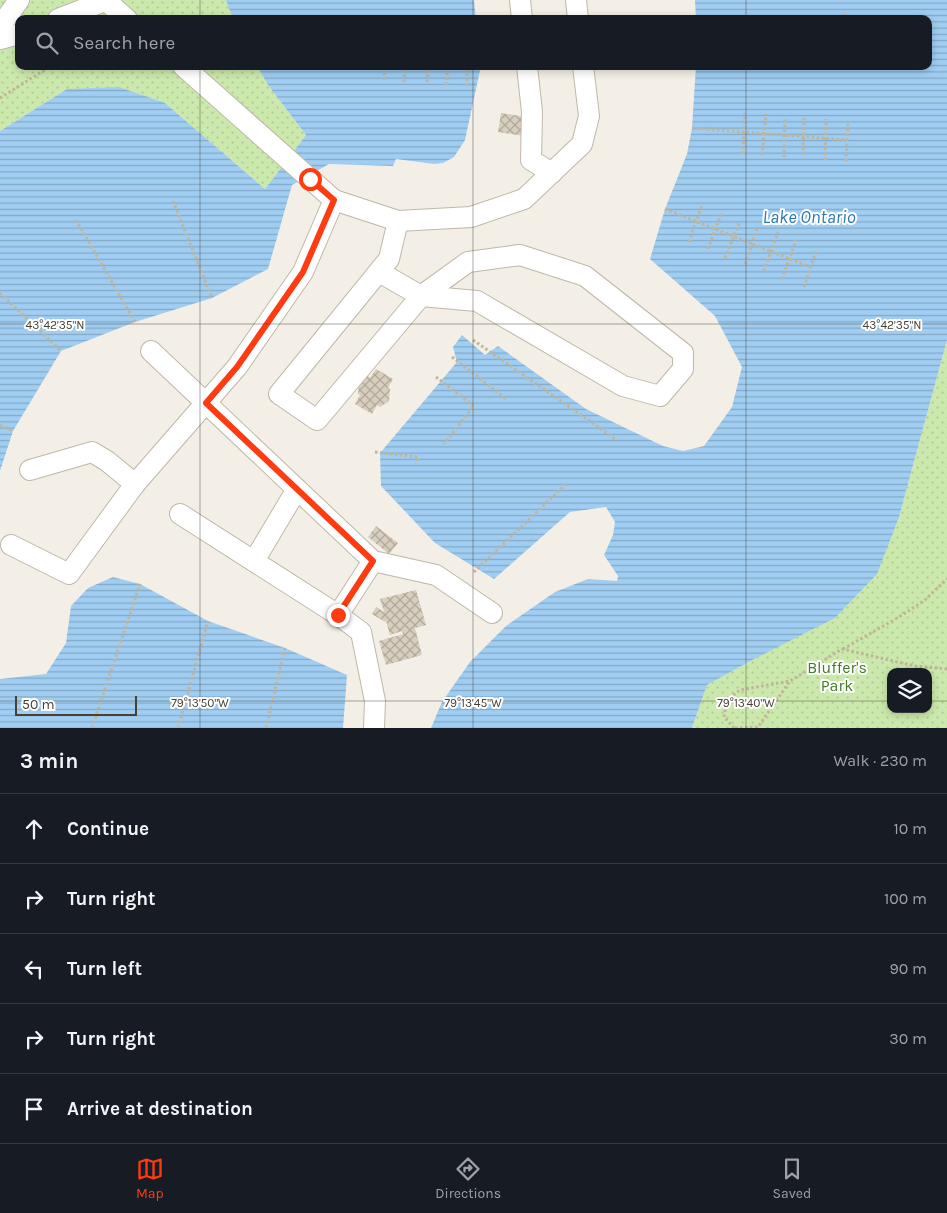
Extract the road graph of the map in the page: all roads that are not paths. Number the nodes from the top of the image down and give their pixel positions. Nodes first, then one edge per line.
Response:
1 (18, 0) edge
2 (105, 0) edge
3 (520, 0) edge
4 (68, 15) edge
5 (122, 15) edge
6 (522, 15) edge
7 (0, 27) edge
8 (15, 35) edge
9 (0, 39) edge
10 (188, 70) edge
11 (528, 70) edge
12 (583, 70) edge
13 (552, 173) junction
14 (334, 200) junction
15 (398, 221) junction
16 (379, 272) junction
17 (421, 296) junction
18 (151, 351) dead end
19 (206, 403) junction
20 (30, 470) dead end
21 (136, 484) junction
22 (297, 489) junction
23 (180, 514) dead end
24 (11, 545) dead end
25 (254, 561) junction
26 (373, 561) junction
27 (492, 613) dead end
28 (338, 615) junction
29 (374, 728) edge

1 - 7 street
2 - 4 street
2 - 5 street
3 - 6 street
8 - 9 street
10 - 14 street
11 - 13 street
12 - 13 street
13 - 15 street
14 - 15 street
14 - 19 street
15 - 16 street
16 - 17 street
16 - 17 street
17 - 17 street
18 - 19 street
19 - 21 street
19 - 22 street
20 - 21 street
21 - 24 street
22 - 25 street
22 - 26 street
23 - 25 street
25 - 28 street
26 - 27 street
26 - 28 street
28 - 29 street

